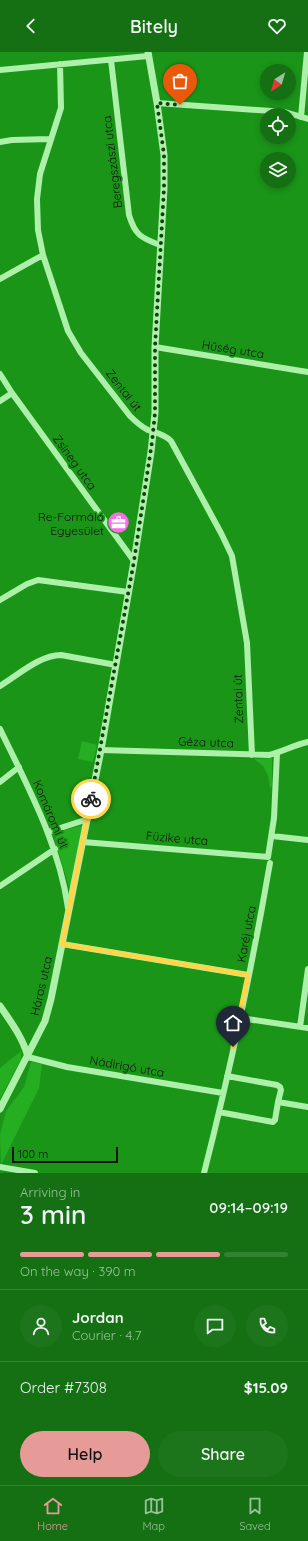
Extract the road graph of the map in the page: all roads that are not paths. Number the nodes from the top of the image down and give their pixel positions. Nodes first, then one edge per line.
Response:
1 (307, 52) edge
2 (148, 54) edge
3 (111, 60) junction
4 (60, 64) junction
5 (0, 70) edge
6 (157, 103) junction
7 (301, 117) junction
8 (308, 119) edge
9 (50, 139) junction
10 (0, 142) edge
11 (160, 245) junction
12 (42, 256) junction
13 (0, 279) edge
14 (155, 347) junction
15 (308, 372) edge
16 (0, 374) edge
17 (12, 393) junction
18 (0, 400) edge
19 (153, 432) junction
20 (134, 561) junction
21 (128, 592) junction
22 (0, 600) edge
23 (116, 665) junction
24 (0, 686) edge
25 (0, 729) edge
26 (308, 742) edge
27 (101, 750) junction
28 (277, 753) junction
29 (252, 755) junction
30 (18, 767) junction
31 (0, 782) edge
32 (88, 819) junction
33 (48, 832) junction
34 (272, 836) junction
35 (308, 840) edge
36 (83, 842) junction
37 (55, 850) junction
38 (269, 860) junction
39 (0, 886) edge
40 (69, 912) junction
41 (62, 944) junction
42 (308, 969) edge
43 (248, 975) junction
44 (0, 1006) edge
45 (240, 1018) junction
46 (300, 1027) junction
47 (308, 1028) edge
48 (28, 1056) junction
49 (227, 1076) junction
50 (223, 1093) junction
51 (278, 1102) junction
52 (308, 1107) edge
53 (0, 1109) edge
54 (219, 1112) junction
55 (0, 1167) edge
56 (35, 1173) edge
57 (204, 1173) edge

1 - 7 street
2 - 3 street
2 - 6 street, Háros utca
3 - 4 street
3 - 11 street, Beregszászi utca
4 - 5 street
4 - 9 street, Zentai út
6 - 7 street
6 - 11 street, Háros utca
7 - 8 street
9 - 10 street
9 - 12 street, Zentai út
11 - 14 street, Háros utca
12 - 13 street
12 - 19 street, Zentai út
14 - 15 street, Hűség utca
14 - 19 street, Háros utca
16 - 17 street, Zsineg utca
17 - 18 street
17 - 20 street, Zsineg utca
19 - 20 street, Háros utca
19 - 29 street, Zentai út
20 - 21 street, Háros utca
21 - 22 street
21 - 23 street, Háros utca
23 - 24 street
23 - 27 street, Háros utca
25 - 30 street, Komáromi út
26 - 28 street, Géza utca
27 - 29 street, Géza utca
27 - 32 street, Háros utca
28 - 29 street, Géza utca
28 - 34 street, Karéj utca
30 - 31 street
30 - 33 street, Komáromi út
32 - 33 street
32 - 36 street, Háros utca
33 - 37 street, Komáromi út
34 - 35 street
34 - 38 street, Karéj utca
36 - 38 street, Füzike utca
36 - 40 street, Háros utca
37 - 39 street
37 - 40 street, Komáromi út
38 - 43 street, Karéj utca
40 - 41 street, Háros utca
41 - 43 street
41 - 48 street, Háros utca
42 - 46 street
43 - 45 street, Karéj utca
44 - 48 street
45 - 46 street
45 - 49 street, Karéj utca
46 - 47 street
48 - 50 street, Nádirigó utca
48 - 53 street, Háros utca
49 - 50 street, Karéj utca
49 - 51 street
50 - 54 street, Karéj utca
51 - 52 street
51 - 54 street
54 - 57 street, Karéj utca
55 - 56 street

